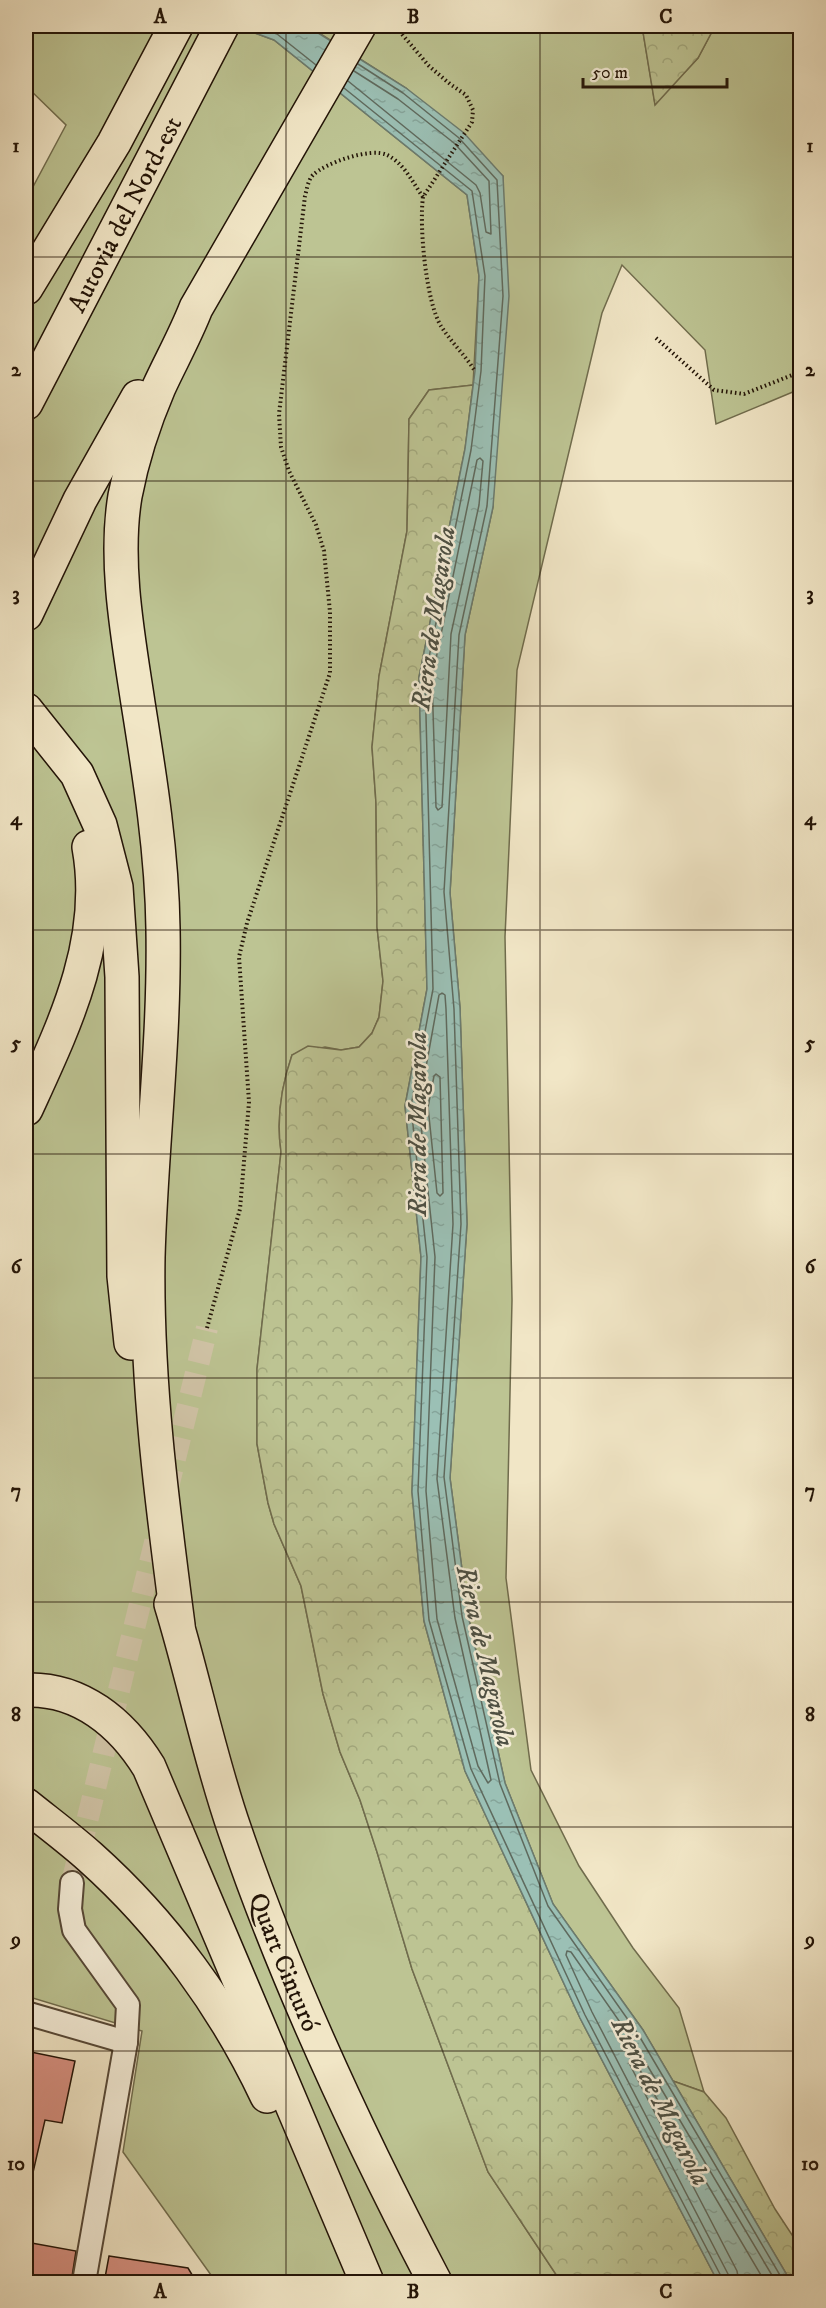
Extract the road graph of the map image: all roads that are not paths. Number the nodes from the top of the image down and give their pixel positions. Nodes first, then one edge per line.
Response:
1 (176, 26) edge
2 (222, 26) edge
3 (359, 26) edge
4 (26, 288) edge
5 (196, 308) junction
6 (26, 403) edge
7 (26, 614) edge
8 (26, 710) edge
9 (53, 744) junction
10 (26, 1109) edge
11 (177, 1625) junction
12 (26, 1690) edge
13 (26, 1805) edge
14 (72, 1883) tunnel mouth
15 (26, 2013) edge
16 (126, 2042) junction
17 (84, 2283) edge
18 (355, 2283) edge
19 (367, 2283) edge
20 (435, 2283) edge

1 - 4 highway, Autovia del Nord-est
2 - 6 highway, Autovia del Nord-est
3 - 5 highway
5 - 7 highway
5 - 11 highway
8 - 9 highway
9 - 10 highway
9 - 11 highway
11 - 20 highway, Quart Cinturó
12 - 19 highway
13 - 18 highway
14 - 16 street
15 - 16 street
16 - 17 street

